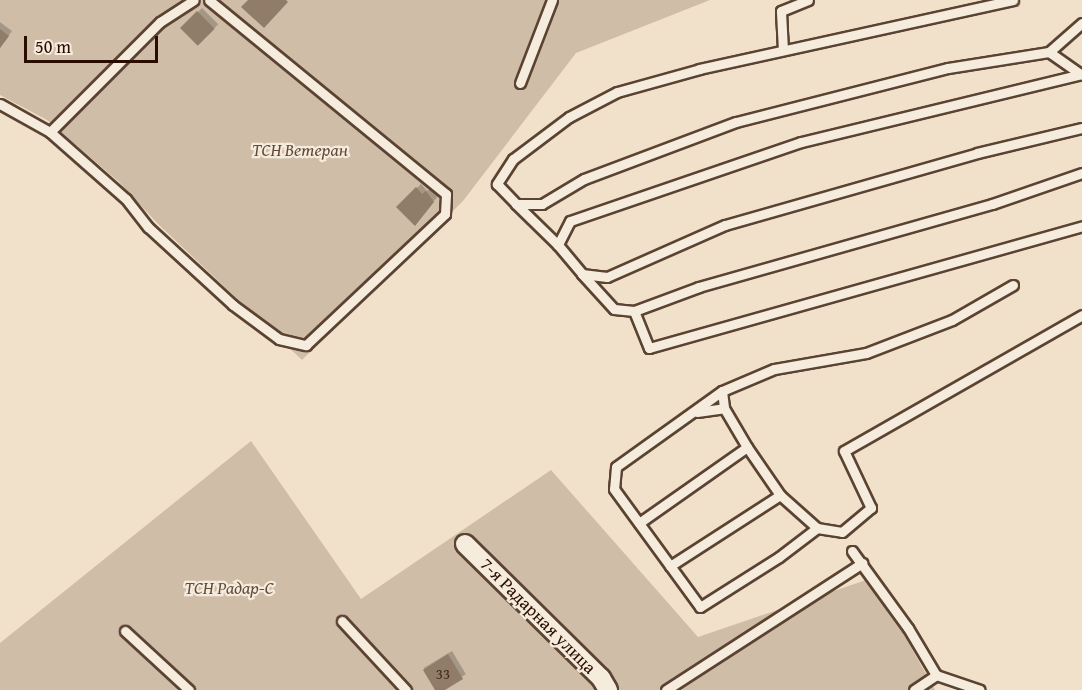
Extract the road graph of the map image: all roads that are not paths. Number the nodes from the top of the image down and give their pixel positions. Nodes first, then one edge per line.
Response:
1 (194, 0) edge
2 (208, 0) edge
3 (552, 0) edge
4 (808, 0) edge
5 (1013, 0) edge
6 (1082, 23) edge
7 (783, 50) junction
8 (1049, 52) junction
9 (1081, 74) edge
10 (520, 83) dead end
11 (0, 104) edge
12 (1082, 128) edge
13 (50, 132) junction
14 (1082, 173) edge
15 (516, 204) junction
16 (1082, 226) edge
17 (558, 245) junction
18 (582, 274) junction
19 (1012, 285) dead end
20 (634, 311) junction
21 (1082, 315) edge
22 (722, 391) junction
23 (724, 408) junction
24 (695, 412) junction
25 (747, 447) junction
26 (780, 495) junction
27 (639, 523) junction
28 (817, 528) junction
29 (465, 544) dead end
30 (852, 551) dead end
31 (862, 563) junction
32 (670, 566) junction
33 (342, 621) dead end
34 (125, 631) dead end
35 (936, 675) junction
36 (189, 690) edge
37 (406, 690) edge
38 (608, 690) edge
39 (666, 690) edge
40 (914, 690) edge
41 (980, 690) edge

1 - 13 lane
2 - 13 lane
3 - 10 lane
4 - 7 lane
5 - 7 lane
6 - 8 lane
7 - 15 lane
8 - 9 lane
8 - 15 lane
9 - 17 lane
11 - 13 lane
12 - 18 lane
14 - 20 lane
15 - 17 lane
16 - 20 lane
17 - 18 lane
18 - 20 lane
19 - 22 lane
21 - 28 lane
22 - 23 lane
22 - 24 lane
23 - 24 lane
23 - 25 lane
24 - 27 lane
25 - 26 lane
25 - 27 lane
26 - 28 lane
26 - 32 lane
27 - 32 lane
28 - 32 lane
29 - 38 street, 7-я Радарная улица
30 - 31 lane
31 - 35 lane
31 - 39 lane
33 - 37 lane
34 - 36 lane
35 - 40 lane
35 - 41 lane

